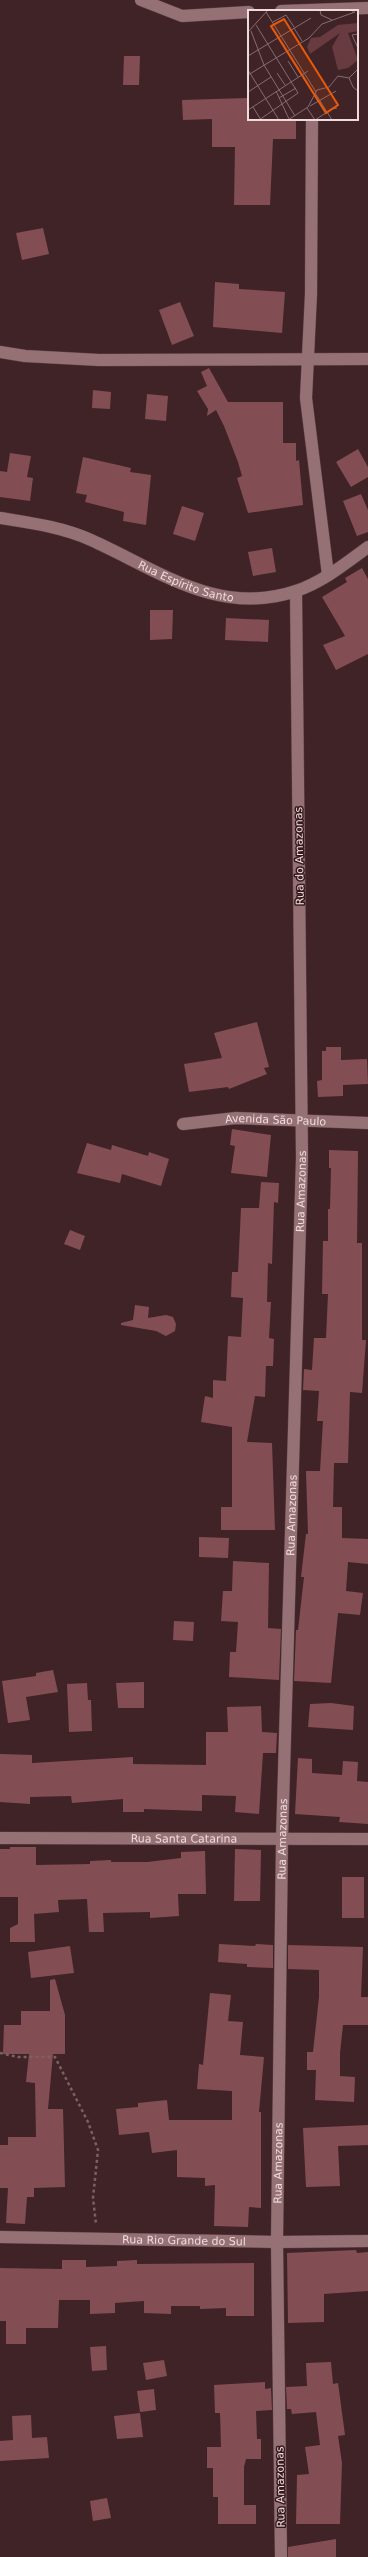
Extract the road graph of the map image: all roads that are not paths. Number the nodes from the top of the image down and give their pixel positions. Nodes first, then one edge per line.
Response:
1 (141, 0) edge
2 (315, 7) edge
3 (368, 8) edge
4 (290, 10) edge
5 (248, 12) edge
6 (312, 120) edge
7 (0, 352) edge
8 (368, 359) edge
9 (307, 361) junction
10 (0, 518) edge
11 (368, 547) edge
12 (328, 575) junction
13 (296, 591) junction
14 (301, 1122) junction
15 (368, 1123) edge
16 (183, 1124) dead end
17 (0, 1838) edge
18 (282, 1839) junction
19 (368, 1839) edge
20 (0, 2237) edge
21 (368, 2240) edge
22 (277, 2242) junction
23 (281, 2557) edge

1 - 5 street
2 - 3 street
2 - 4 street
6 - 9 street
7 - 9 street
8 - 9 street
9 - 12 street
10 - 13 street, Rua Espírito Santo
11 - 12 street, Rua Espírito Santo
12 - 13 street, Rua Espírito Santo
13 - 14 street, Rua do Amazonas
14 - 15 street, Avenida São Paulo
14 - 16 street, Avenida São Paulo
14 - 18 street, Rua Amazonas
17 - 18 street, Rua Santa Catarina
18 - 19 street, Rua Santa Catarina
18 - 22 street, Rua Amazonas
20 - 22 street, Rua Rio Grande do Sul
21 - 22 street, Rua Rio Grande do Sul
22 - 23 street, Rua Amazonas

